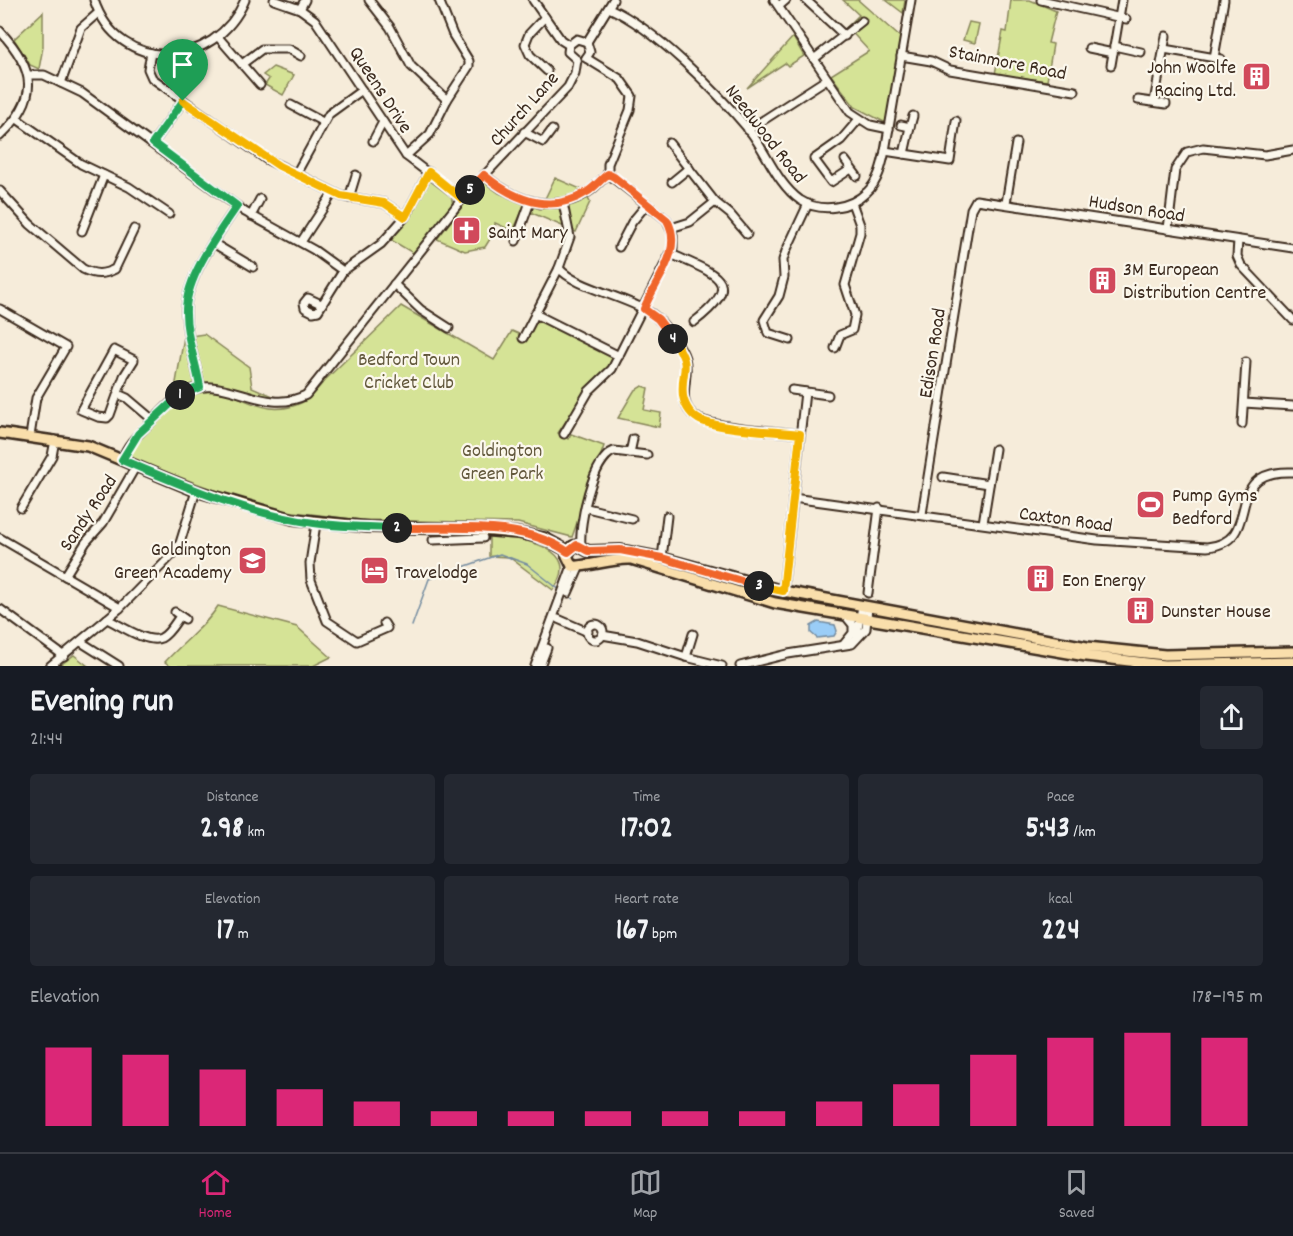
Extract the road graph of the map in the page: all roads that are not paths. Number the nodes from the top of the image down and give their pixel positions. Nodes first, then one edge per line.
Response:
1 (94, 0) edge
2 (245, 0) edge
3 (274, 0) edge
4 (305, 0) edge
5 (439, 0) edge
6 (533, 0) edge
7 (613, 0) edge
8 (786, 0) edge
9 (806, 0) edge
10 (911, 0) edge
11 (1041, 0) edge
12 (1122, 0) edge
13 (1224, 0) edge
14 (374, 2) edge
15 (777, 3) edge
16 (609, 8) junction
17 (300, 9) junction
18 (98, 13) junction
19 (545, 17) junction
20 (1123, 19) junction
21 (860, 25) dead end
22 (0, 32) edge
23 (845, 36) junction
24 (1166, 36) dead end
25 (219, 38) junction
26 (587, 42) junction
27 (569, 45) junction
28 (1089, 48) dead end
29 (1164, 49) junction
30 (1141, 52) dead end
31 (151, 53) junction
32 (301, 56) dead end
33 (901, 56) junction
34 (1113, 57) junction
35 (586, 58) junction
36 (814, 59) junction
37 (577, 60) junction
38 (242, 64) junction
39 (547, 71) dead end
40 (28, 75) junction
41 (827, 79) junction
42 (61, 83) junction
43 (260, 86) dead end
44 (362, 90) junction
45 (1075, 91) dead end
46 (447, 100) junction
47 (1138, 100) dead end
48 (183, 101) junction
49 (1154, 102) junction
50 (1166, 104) dead end
51 (291, 105) dead end
52 (913, 116) dead end
53 (17, 119) junction
54 (859, 119) junction
55 (956, 121) dead end
56 (323, 122) junction
57 (383, 122) junction
58 (902, 125) dead end
59 (910, 127) junction
60 (889, 129) junction
61 (552, 130) dead end
62 (748, 130) junction
63 (524, 132) junction
64 (0, 136) edge
65 (373, 141) dead end
66 (668, 141) dead end
67 (153, 143) junction
68 (1016, 143) dead end
69 (1293, 150) edge
70 (885, 151) junction
71 (904, 154) junction
72 (406, 156) junction
73 (845, 160) dead end
74 (689, 168) junction
75 (851, 169) junction
76 (429, 172) junction
77 (296, 174) junction
78 (608, 174) junction
79 (104, 175) junction
80 (356, 175) dead end
81 (484, 175) junction
82 (856, 176) dead end
83 (672, 182) dead end
84 (0, 190) edge
85 (333, 193) junction
86 (349, 198) junction
87 (260, 199) dead end
88 (462, 199) junction
89 (976, 200) joint
90 (530, 202) junction
91 (715, 202) junction
92 (563, 203) junction
93 (852, 203) junction
94 (1006, 203) junction
95 (647, 204) junction
96 (808, 204) junction
97 (237, 206) junction
98 (169, 214) dead end
99 (252, 216) junction
100 (405, 217) junction
101 (671, 228) junction
102 (134, 229) dead end
103 (1168, 229) junction
104 (82, 231) dead end
105 (747, 234) dead end
106 (1238, 240) junction
107 (516, 241) dead end
108 (301, 242) junction
109 (213, 243) junction
110 (619, 247) dead end
111 (1293, 248) edge
112 (671, 254) junction
113 (253, 267) dead end
114 (559, 268) junction
115 (343, 271) junction
116 (394, 284) junction
117 (321, 304) dead end
118 (644, 309) junction
119 (1, 311) edge
120 (535, 314) junction
121 (1293, 320) edge
122 (694, 322) dead end
123 (448, 328) dead end
124 (523, 338) dead end
125 (790, 340) dead end
126 (835, 348) dead end
127 (619, 356) junction
128 (1245, 362) dead end
129 (200, 387) junction
130 (792, 390) dead end
131 (806, 392) junction
132 (118, 394) junction
133 (828, 395) dead end
134 (1244, 403) junction
135 (1293, 406) edge
136 (153, 420) junction
137 (1242, 424) dead end
138 (0, 433) edge
139 (564, 434) dead end
140 (800, 434) junction
141 (30, 436) junction
142 (55, 440) junction
143 (633, 440) dead end
144 (995, 449) dead end
145 (630, 453) junction
146 (647, 455) dead end
147 (122, 460) junction
148 (136, 466) junction
149 (1293, 472) edge
150 (944, 477) dead end
151 (989, 484) junction
152 (196, 491) junction
153 (793, 498) junction
154 (21, 508) dead end
155 (587, 508) junction
156 (879, 508) junction
157 (922, 514) junction
158 (667, 516) dead end
159 (632, 519) dead end
160 (982, 523) junction
161 (316, 524) junction
162 (443, 529) junction
163 (469, 529) junction
164 (0, 538) edge
165 (483, 538) dead end
166 (433, 540) dead end
167 (444, 540) junction
168 (469, 540) junction
169 (585, 548) junction
170 (568, 552) junction
171 (662, 558) junction
172 (577, 569) junction
173 (65, 576) junction
174 (569, 585) junction
175 (783, 591) junction
176 (868, 593) dead end
177 (865, 606) junction
178 (120, 608) junction
179 (0, 609) edge
180 (843, 614) junction
181 (180, 616) dead end
182 (865, 617) junction
183 (108, 619) junction
184 (558, 619) junction
185 (384, 623) dead end
186 (588, 632) junction
187 (693, 634) dead end
188 (602, 636) junction
189 (81, 642) junction
190 (845, 643) junction
191 (1293, 652) edge
192 (64, 656) junction
193 (686, 657) junction
194 (1293, 662) edge
195 (50, 666) edge
196 (119, 666) edge
197 (535, 666) edge
198 (540, 666) edge
199 (722, 666) edge
200 (740, 666) edge

1 - 18 street
2 - 25 street
3 - 17 street, Queens Drive
4 - 17 street
5 - 46 street
6 - 19 street
7 - 16 street
8 - 15 street
9 - 23 street
10 - 33 street
11 - 20 street
12 - 20 street
13 - 29 street
14 - 46 street
15 - 36 street
16 - 26 street
16 - 62 street, Needwood Road
17 - 44 street, Queens Drive
18 - 31 street
18 - 42 street
19 - 27 street
19 - 39 street
20 - 34 street
21 - 23 street
22 - 40 street
23 - 36 street
24 - 29 street
25 - 31 street
25 - 38 street
26 - 27 street
26 - 35 street
27 - 37 street
28 - 34 street
29 - 49 street
30 - 34 street
31 - 48 street
32 - 38 street
33 - 45 street, Stainmore Road
33 - 60 street
35 - 37 street
35 - 78 street
36 - 41 street
37 - 63 street, Church Lane
38 - 43 street
40 - 42 street
40 - 53 street
41 - 54 street
41 - 62 street
42 - 67 street
44 - 56 street
44 - 57 street, Queens Drive
46 - 72 street
47 - 49 street
48 - 67 street
48 - 77 street
49 - 50 street
51 - 56 street
52 - 59 street
53 - 64 street
53 - 79 street
54 - 60 street
54 - 75 street
55 - 71 street
56 - 77 street
57 - 65 street
57 - 72 street, Queens Drive
58 - 59 street
59 - 71 street
60 - 70 street
61 - 63 street
62 - 96 street, Needwood Road
63 - 81 street, Church Lane
66 - 74 street
67 - 97 street
68 - 94 street
69 - 103 street
70 - 71 street
70 - 93 street
72 - 76 street, Queens Drive
73 - 75 street
74 - 83 street
74 - 91 street
75 - 82 street
76 - 88 street, Queens Drive
76 - 100 street
77 - 85 street
78 - 92 street
78 - 95 street
79 - 98 street
79 - 104 street
80 - 86 street
81 - 88 street, Church Lane
81 - 90 street
84 - 102 street
85 - 86 street
85 - 108 street
86 - 100 street
87 - 99 street
88 - 116 street, Church Lane
89 - 94 street, Hudson Road
89 - 157 street, Edison Road
90 - 92 street
90 - 107 street
91 - 101 street
91 - 105 street
92 - 114 street
93 - 96 street, Needwood Road
93 - 126 street
94 - 103 street, Hudson Road
95 - 101 street
95 - 110 street
96 - 125 street
97 - 99 street
97 - 109 street
99 - 108 street
100 - 115 street
101 - 112 street
103 - 106 street, Hudson Road
106 - 111 street, Hudson Road
106 - 121 street
108 - 115 street
109 - 113 street
109 - 129 street
112 - 118 street
112 - 122 street
114 - 118 street
114 - 120 street
115 - 117 street
116 - 123 street
116 - 129 street, Church Lane
118 - 127 street
118 - 140 street
119 - 141 street
120 - 124 street
120 - 127 street
127 - 139 street
128 - 134 street
129 - 136 street
130 - 131 street
131 - 133 street
131 - 140 street
132 - 132 street
132 - 136 street
134 - 135 street
134 - 137 street
136 - 147 street
138 - 141 main road
140 - 153 street
141 - 142 main road
142 - 147 main road
142 - 154 street
143 - 145 street
144 - 151 street
145 - 146 street
145 - 155 street
147 - 148 main road
148 - 152 main road
148 - 173 street, Sandy Road
149 - 160 street, Caxton Road
150 - 151 street
151 - 160 street
152 - 161 main road
152 - 178 street
153 - 156 street, Caxton Road
153 - 175 street
155 - 159 street
155 - 169 street
156 - 157 street, Caxton Road
156 - 176 street
157 - 160 street, Caxton Road
158 - 171 street
161 - 162 main road
161 - 185 street
162 - 163 main road
162 - 167 street
163 - 168 street
163 - 170 main road
164 - 173 street
165 - 168 street
166 - 167 street
167 - 168 street
169 - 170 main road
169 - 171 main road
169 - 172 main road
170 - 172 main road
171 - 175 main road
172 - 174 street
172 - 180 main road
173 - 178 street
174 - 184 street
174 - 197 street
175 - 177 main road
177 - 182 street
177 - 191 main road
178 - 183 street
179 - 192 street
180 - 182 main road
180 - 190 street
181 - 183 street
182 - 190 street
182 - 194 main road
183 - 189 street
184 - 186 street
184 - 198 street
186 - 188 street
186 - 188 street
187 - 193 street
188 - 193 street
189 - 192 street
189 - 196 street
190 - 200 street
192 - 195 street
193 - 199 street

